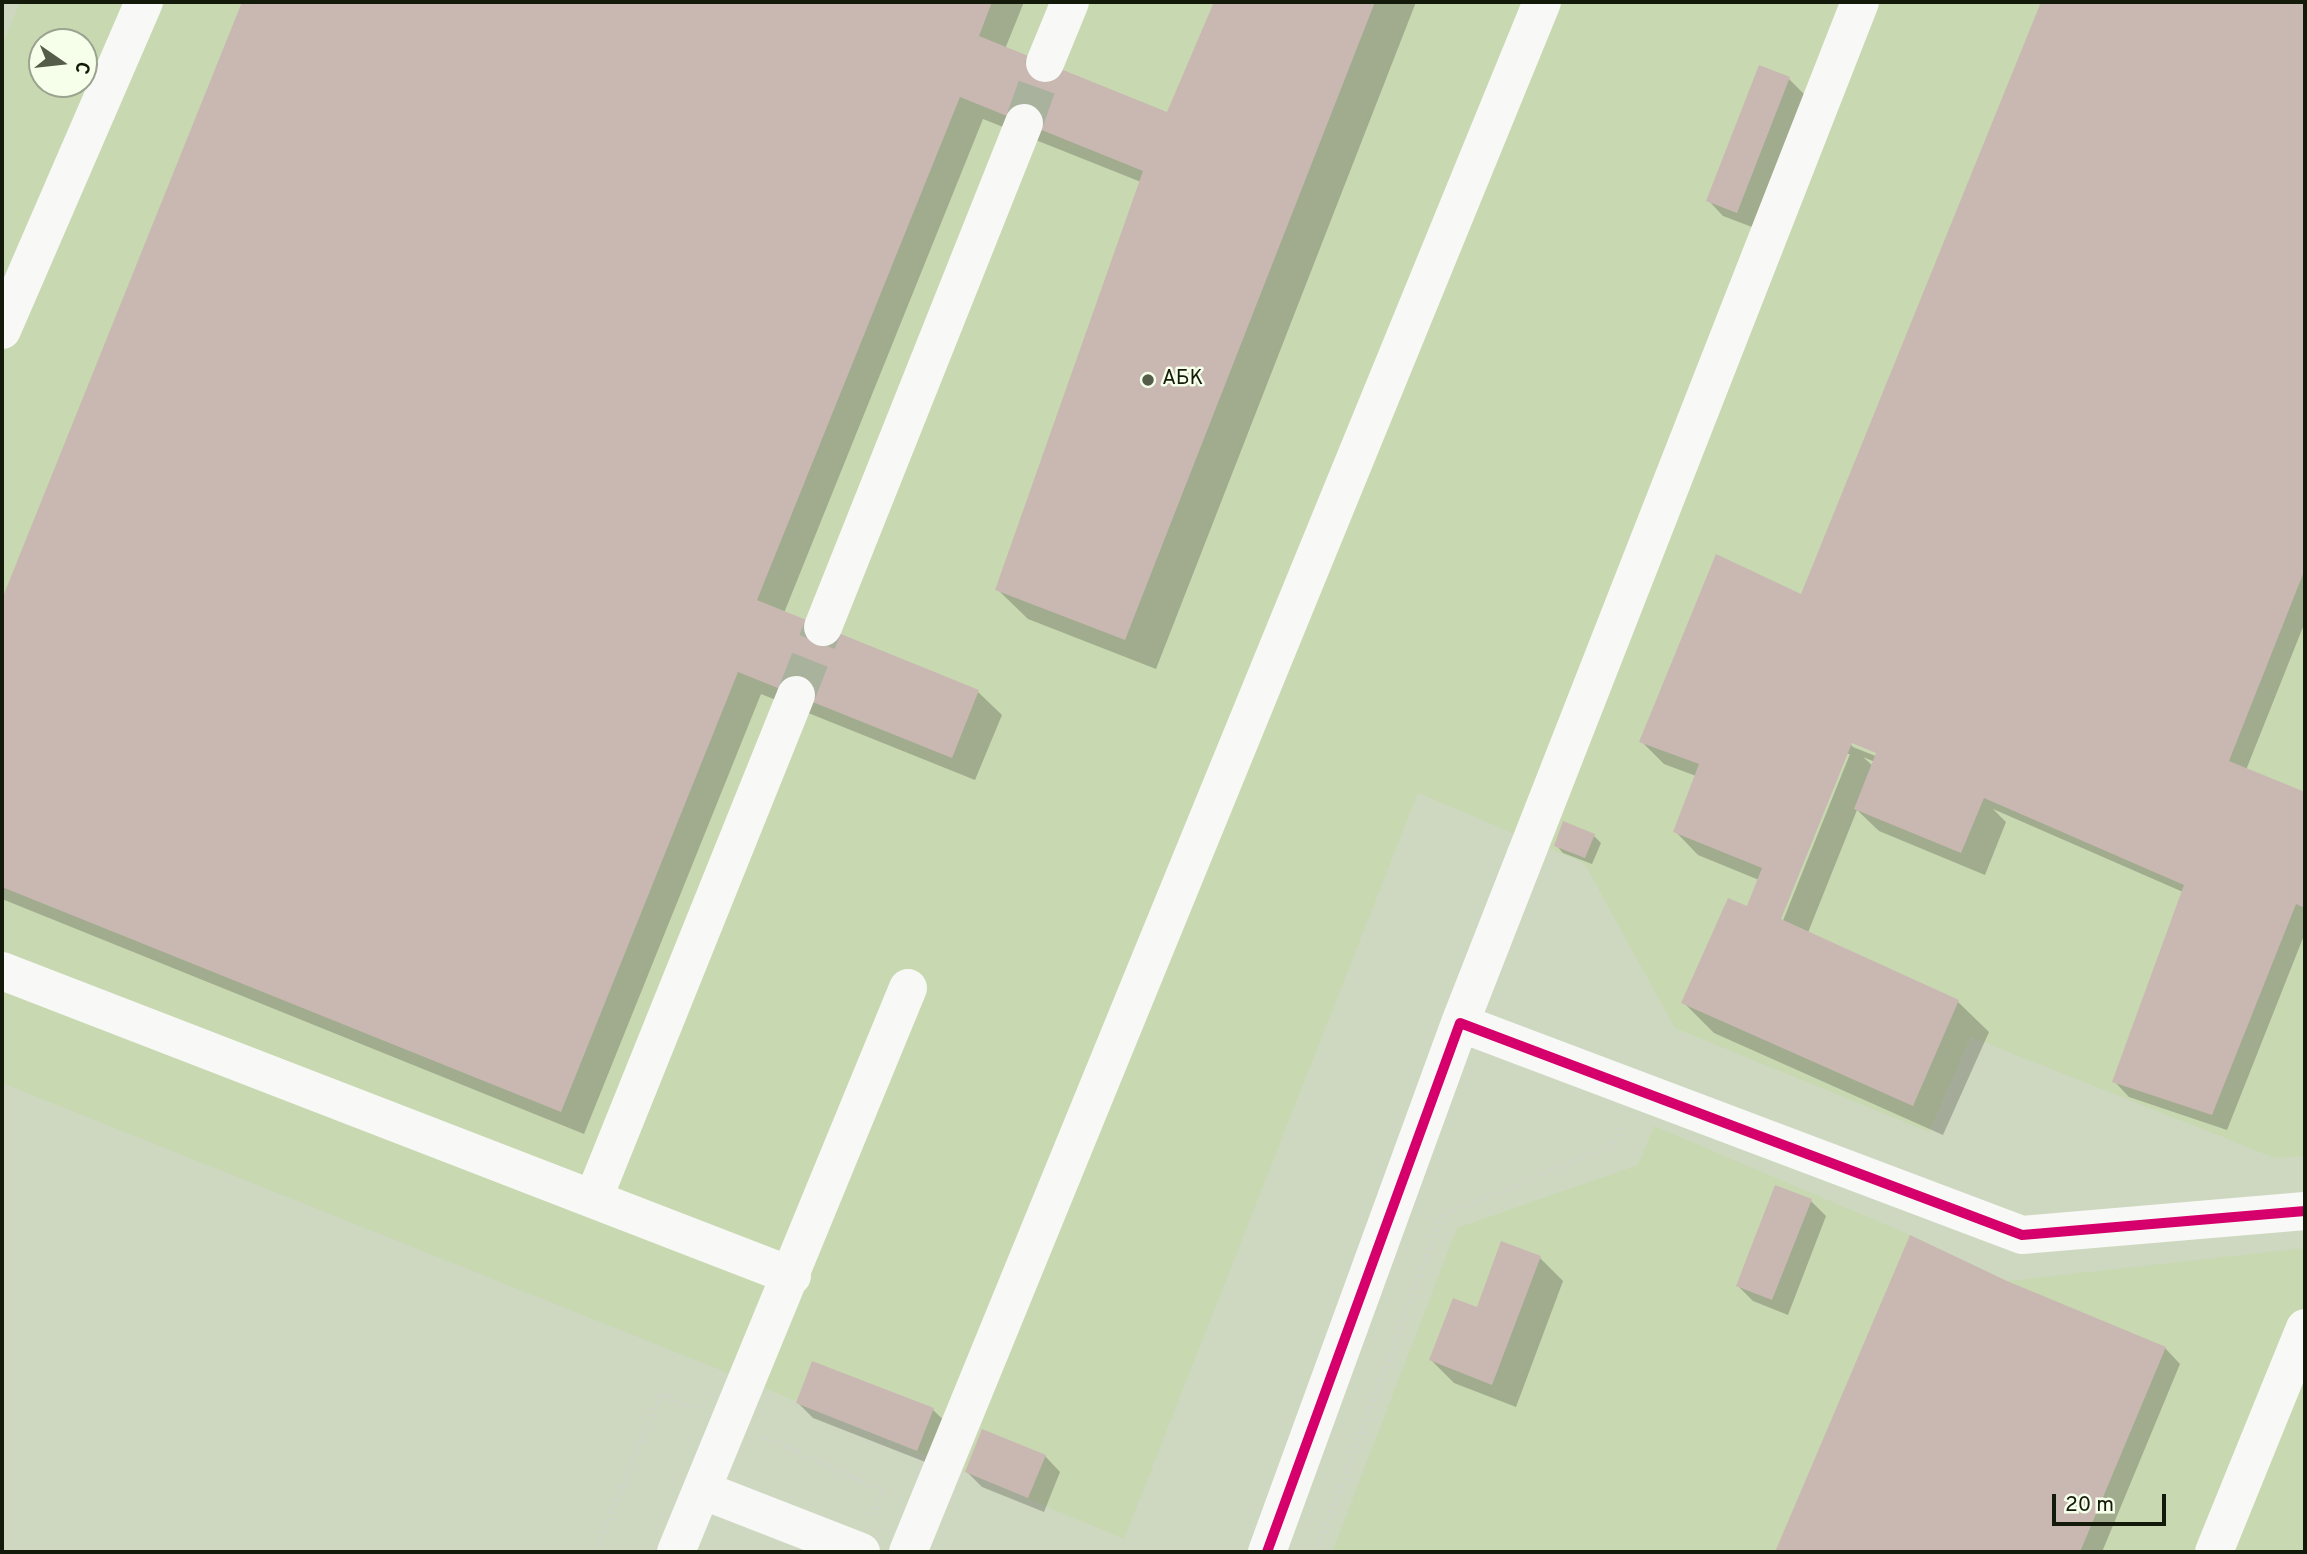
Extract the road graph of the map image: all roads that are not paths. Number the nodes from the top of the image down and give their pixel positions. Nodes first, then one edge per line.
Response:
1 (144, 2) edge
2 (1070, 2) edge
3 (1542, 2) edge
4 (1860, 2) edge
5 (1045, 63) tunnel mouth
6 (1024, 123) tunnel mouth
7 (2, 330) edge
8 (823, 627) tunnel mouth
9 (796, 695) tunnel mouth
10 (2, 971) edge
11 (908, 988) dead end
12 (1460, 1023) junction
13 (594, 1197) junction
14 (2305, 1211) edge
15 (792, 1276) junction
16 (2305, 1328) edge
17 (702, 1490) junction
18 (676, 1552) edge
19 (861, 1552) edge
20 (908, 1552) edge
21 (1267, 1552) edge
22 (2214, 1552) edge

1 - 7 street
2 - 5 street
3 - 20 street
4 - 12 street
6 - 8 street
9 - 13 street
10 - 13 street
11 - 15 street
12 - 14 street
12 - 21 street
13 - 15 street
15 - 17 street
16 - 22 street
17 - 18 street
17 - 19 street

